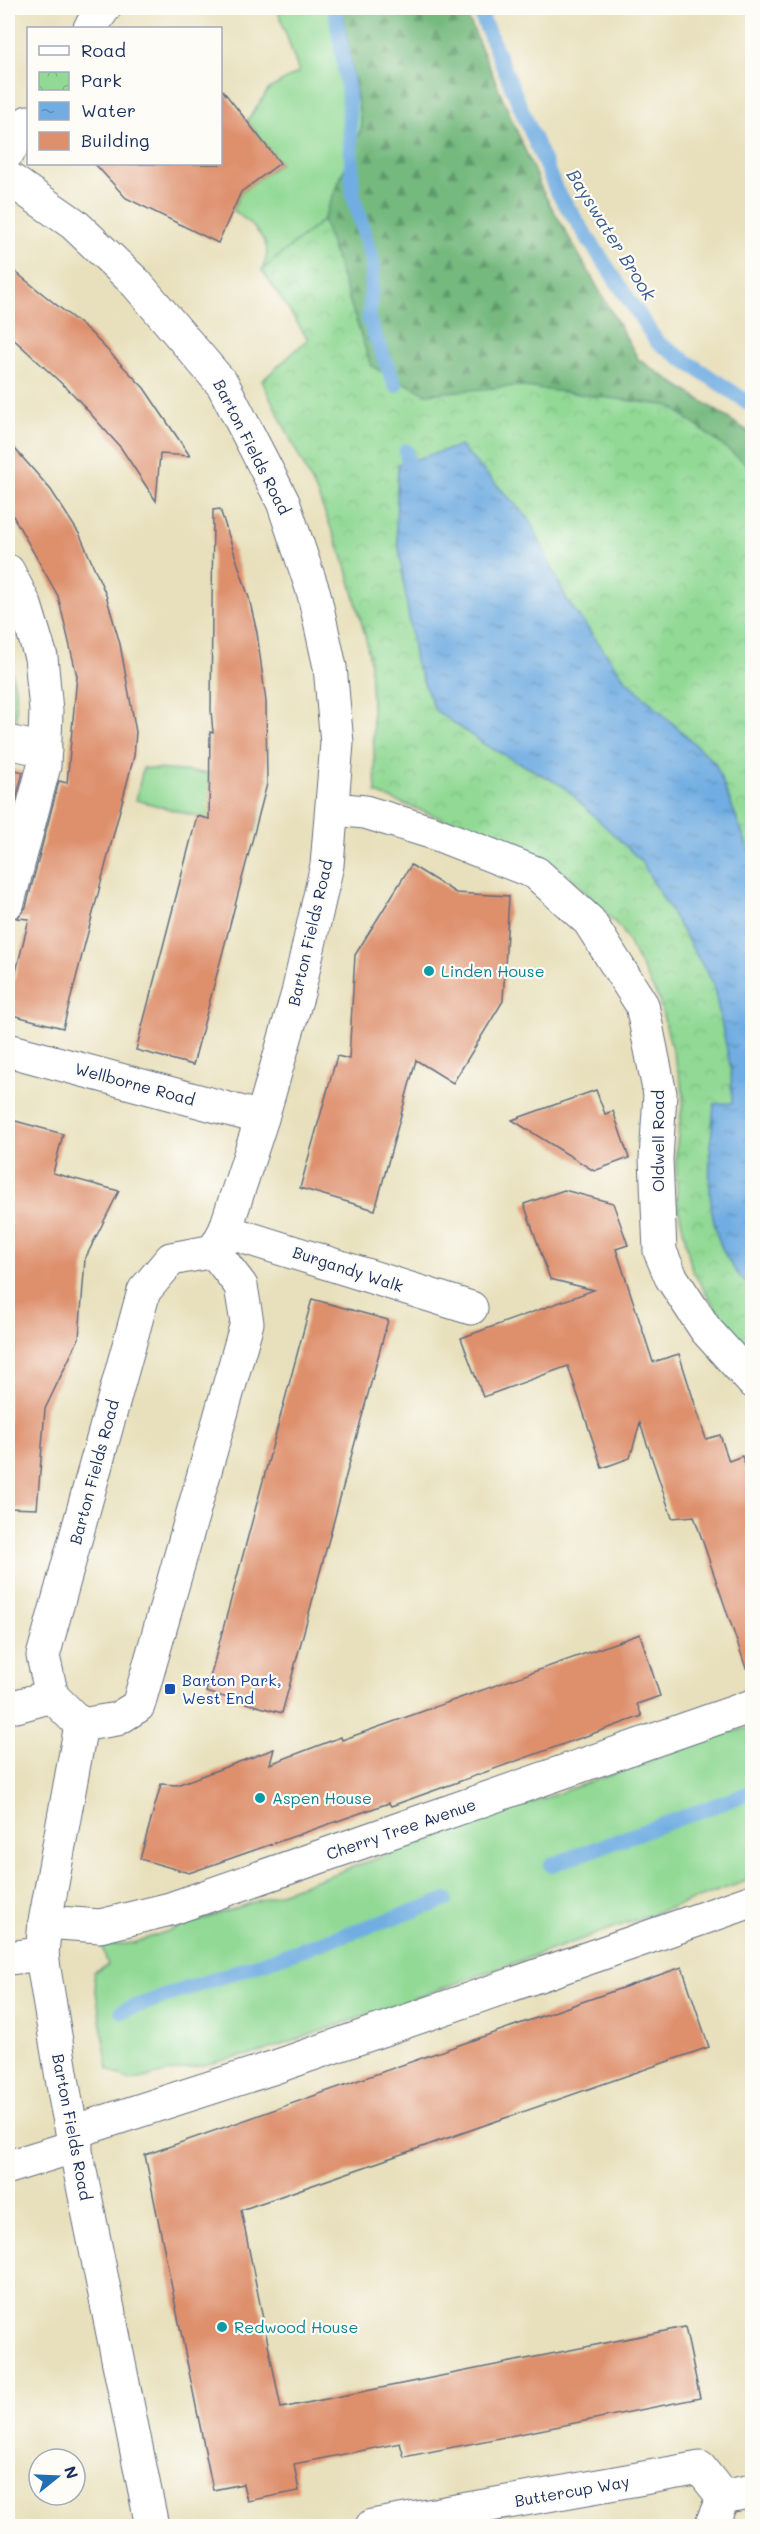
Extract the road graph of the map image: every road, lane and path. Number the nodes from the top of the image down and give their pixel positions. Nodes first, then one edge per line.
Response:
1 (104, 8) edge
2 (91, 27) edge
3 (27, 124) edge
4 (8, 152) edge
5 (8, 178) edge
6 (8, 571) edge
7 (8, 742) edge
8 (45, 750) junction
9 (333, 809) junction
10 (8, 902) edge
11 (8, 1050) edge
12 (262, 1118) junction
13 (219, 1241) junction
14 (471, 1308) dead end
15 (753, 1381) edge
16 (52, 1696) junction
17 (8, 1706) edge
18 (753, 1706) edge
19 (81, 1725) junction
20 (753, 1901) edge
21 (45, 1922) junction
22 (42, 1954) junction
23 (8, 1958) edge
24 (74, 2139) junction
25 (8, 2167) edge
26 (738, 2494) edge
27 (152, 2526) edge
28 (372, 2526) edge
29 (711, 2526) edge

1 - 2 street
3 - 4 street
5 - 9 street, Barton Fields Road
6 - 8 street
7 - 8 street
8 - 10 street
9 - 12 street, Barton Fields Road
9 - 15 street, Oldwell Road
11 - 12 street, Wellborne Road
12 - 13 street, Barton Fields Road
13 - 14 street, Burgandy Walk
13 - 16 street, Barton Fields Road
13 - 19 street
16 - 17 street
16 - 19 street
18 - 21 street, Cherry Tree Avenue
19 - 21 street, Barton Fields Road
20 - 24 street
21 - 22 street, Barton Fields Road
22 - 23 street
22 - 24 street, Barton Fields Road
24 - 25 street
24 - 27 street, Barton Fields Road
26 - 28 street, Buttercup Way
26 - 29 street, Buttercup Way

